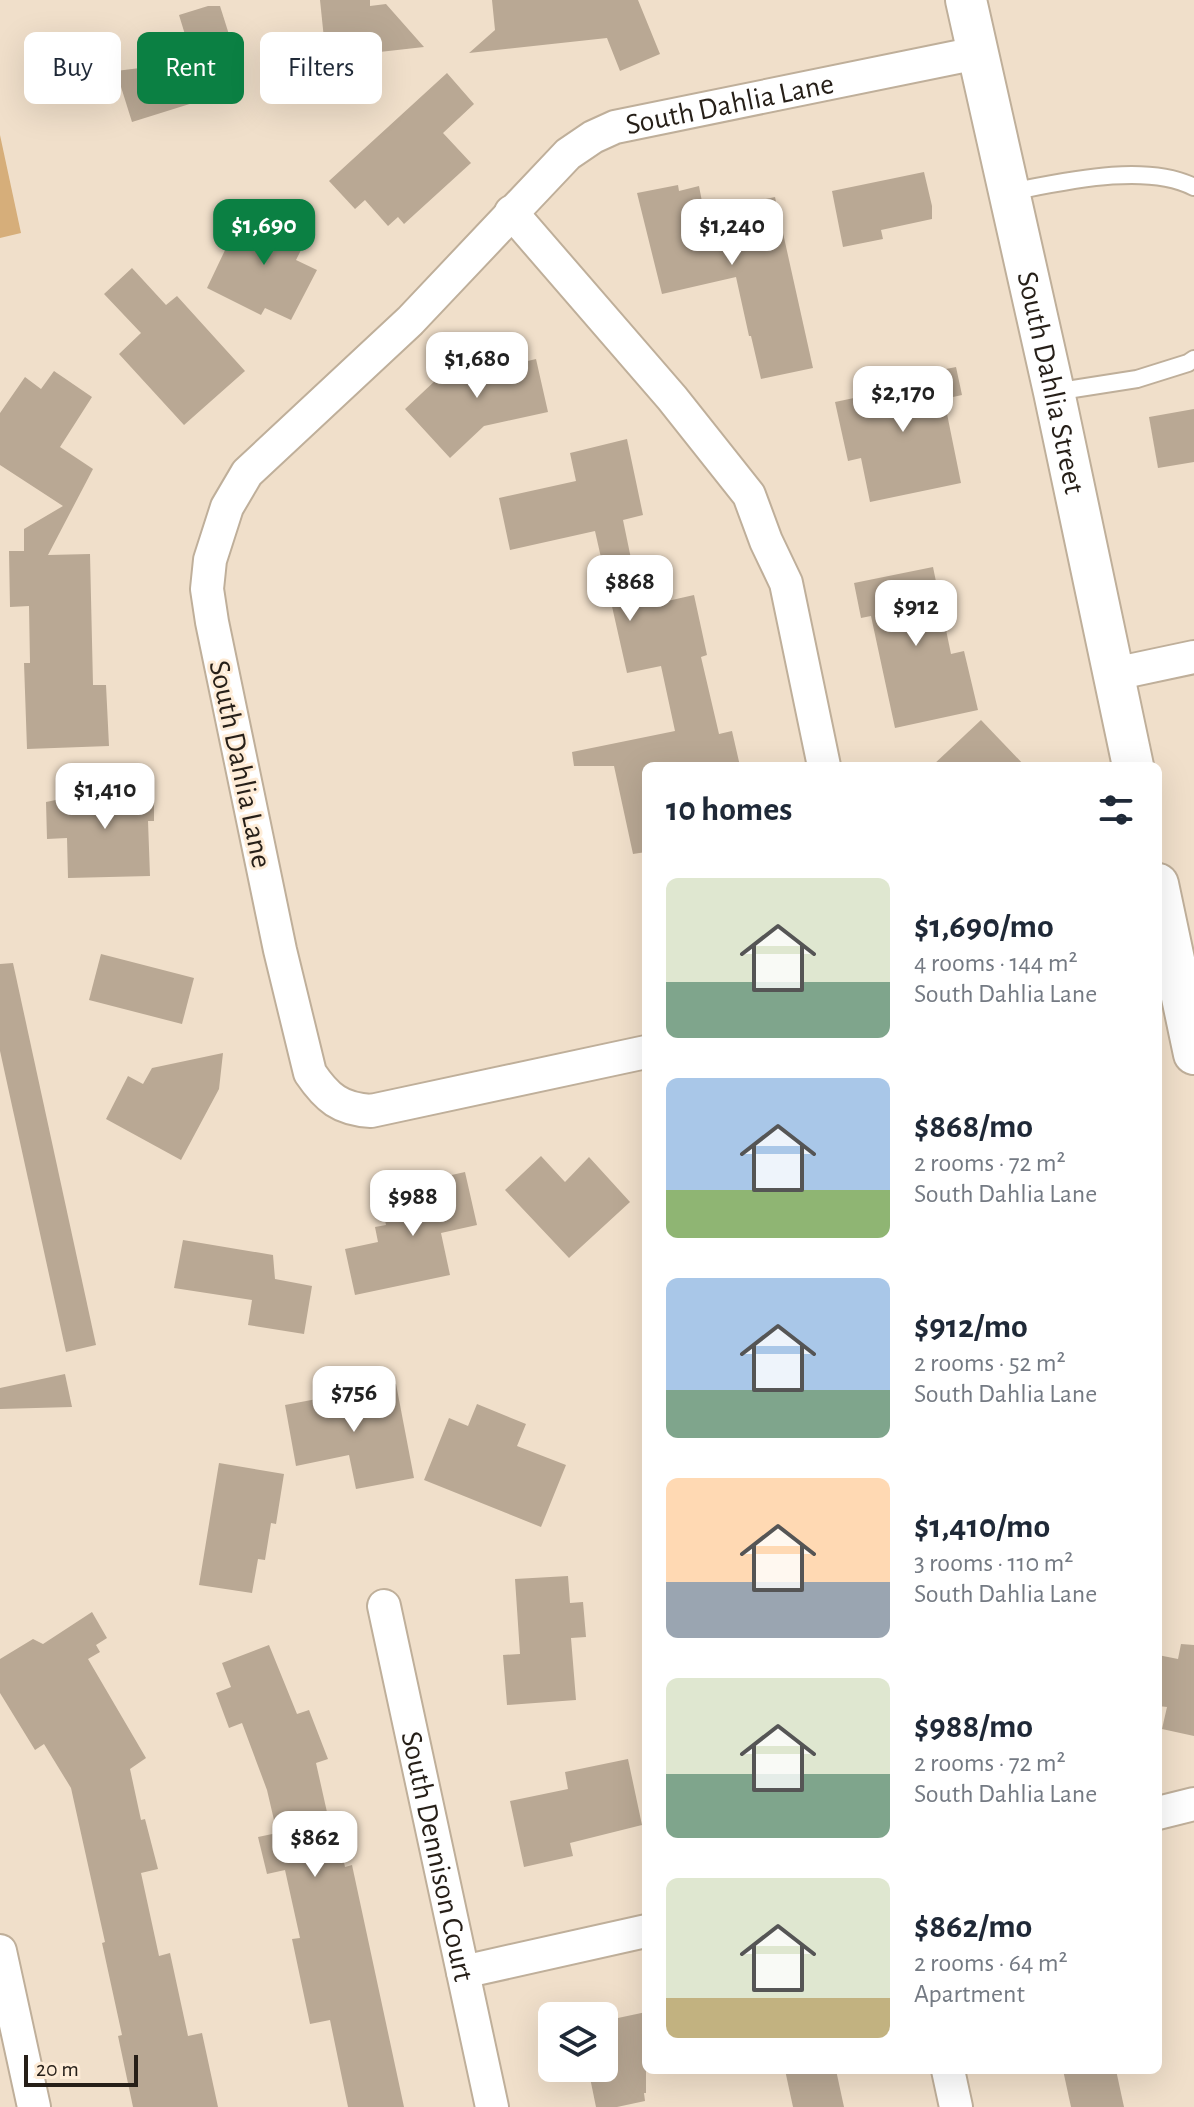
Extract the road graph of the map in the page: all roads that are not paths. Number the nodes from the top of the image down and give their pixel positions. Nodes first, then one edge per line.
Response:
1 (966, 0) edge
2 (977, 53) junction
3 (1194, 187) edge
4 (1009, 192) junction
5 (511, 212) junction
6 (1194, 359) edge
7 (1054, 392) junction
8 (1194, 657) edge
9 (1114, 674) junction
10 (823, 762) edge
11 (1132, 762) edge
12 (1162, 903) edge
13 (642, 1053) edge
14 (1194, 1054) edge
15 (384, 1606) dead end
16 (1194, 1804) edge
17 (1162, 1812) edge
18 (642, 1932) edge
19 (0, 1951) edge
20 (463, 1972) junction
21 (949, 2074) edge
22 (34, 2107) edge
23 (492, 2107) edge
24 (956, 2107) edge

1 - 2 street, South Dahlia Street
2 - 4 street, South Dahlia Street
2 - 5 street, South Dahlia Lane
3 - 4 lane
4 - 7 street, South Dahlia Street
5 - 10 street
5 - 13 street, South Dahlia Lane
6 - 7 lane
7 - 9 street, South Dahlia Street
8 - 9 street
9 - 11 street, South Dahlia Street
12 - 14 street
15 - 20 street, South Dennison Court
16 - 17 street
18 - 20 street
19 - 22 street
20 - 23 street, South Dennison Court
21 - 24 street

